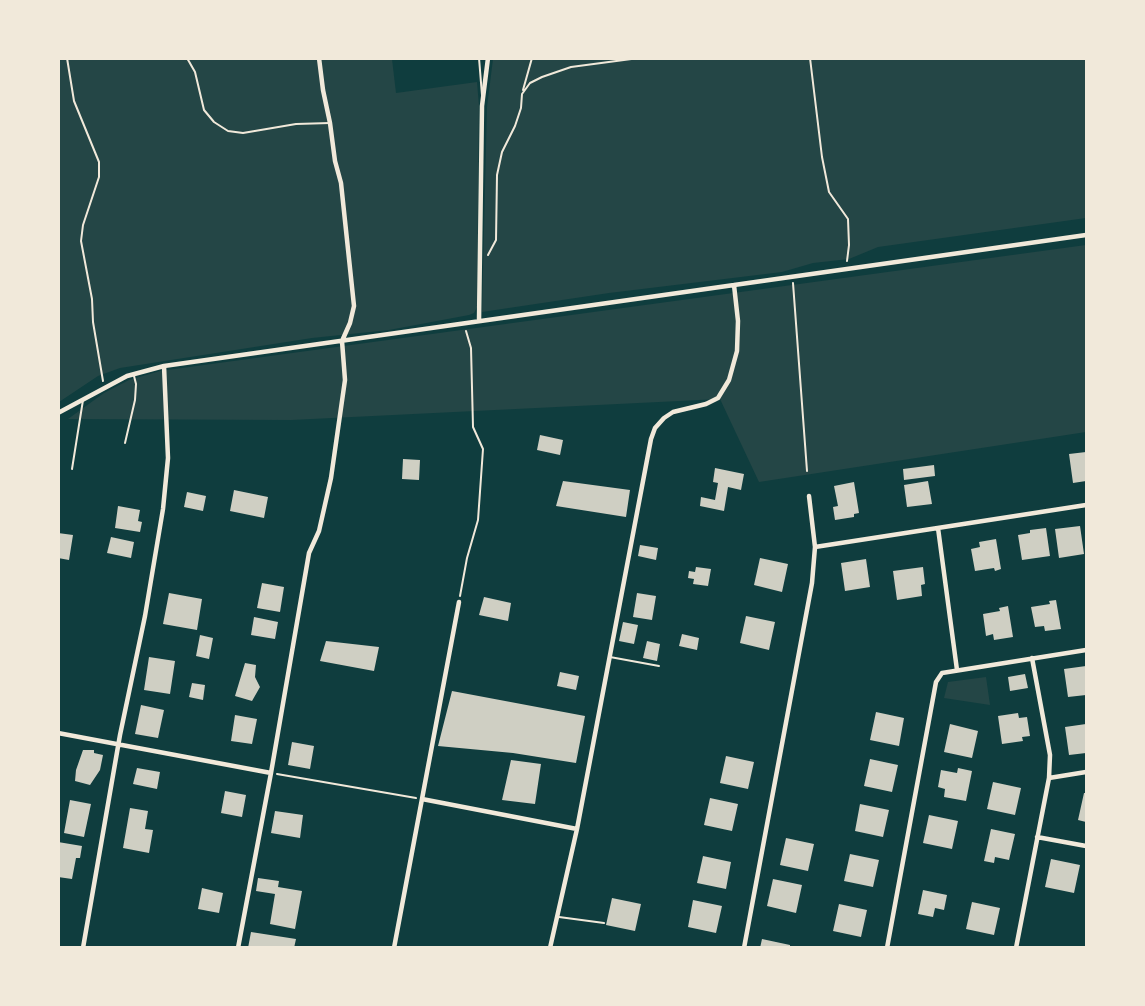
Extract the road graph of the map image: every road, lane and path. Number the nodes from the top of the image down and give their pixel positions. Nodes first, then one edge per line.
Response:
1 (68, 58) edge
2 (187, 58) edge
3 (319, 58) edge
4 (479, 58) edge
5 (488, 58) edge
6 (532, 58) edge
7 (639, 58) edge
8 (810, 58) edge
9 (522, 94) junction
10 (482, 106) junction
11 (330, 123) junction
12 (1086, 235) edge
13 (480, 267) junction
14 (846, 269) junction
15 (792, 277) junction
16 (734, 285) junction
17 (479, 321) junction
18 (463, 323) junction
19 (342, 341) junction
20 (165, 366) junction
21 (134, 375) junction
22 (104, 387) junction
23 (83, 399) junction
24 (58, 413) edge
25 (125, 444) dead end
26 (72, 469) dead end
27 (807, 471) dead end
28 (809, 496) dead end
29 (1086, 505) edge
30 (938, 528) junction
31 (815, 547) junction
32 (459, 602) joint
33 (1086, 650) edge
34 (610, 657) junction
35 (1032, 658) junction
36 (659, 666) dead end
37 (957, 670) junction
38 (58, 733) edge
39 (118, 745) junction
40 (271, 772) junction
41 (1086, 772) edge
42 (1048, 778) junction
43 (422, 799) junction
44 (577, 829) junction
45 (1037, 837) junction
46 (1086, 846) edge
47 (557, 917) junction
48 (604, 923) dead end
49 (83, 948) edge
50 (238, 948) edge
51 (394, 948) edge
52 (550, 948) edge
53 (744, 948) edge
54 (887, 948) edge
55 (1016, 948) edge

1 - 22 path
2 - 11 lane
3 - 11 street
4 - 10 lane
5 - 10 street
6 - 9 path
7 - 9 path
8 - 14 path
9 - 13 path
10 - 13 street
11 - 19 street
12 - 14 street
13 - 17 street
14 - 15 street
15 - 16 street
15 - 27 path
16 - 17 street
16 - 34 street
17 - 18 street
18 - 19 street
18 - 32 path
19 - 20 street
19 - 40 street
20 - 21 street
20 - 39 street
21 - 22 street
21 - 25 lane
22 - 23 street
23 - 24 street
23 - 26 lane
28 - 31 street
29 - 30 street
30 - 31 street
30 - 37 street
31 - 53 street
32 - 43 street
33 - 35 street
34 - 36 lane
34 - 44 street
35 - 37 street
35 - 42 street
37 - 54 street
38 - 39 street
39 - 40 street
39 - 49 street
40 - 43 path
40 - 50 street
41 - 42 street
42 - 45 street
43 - 44 street
43 - 51 street
44 - 47 street
45 - 46 street
45 - 55 street
47 - 48 lane
47 - 52 street

